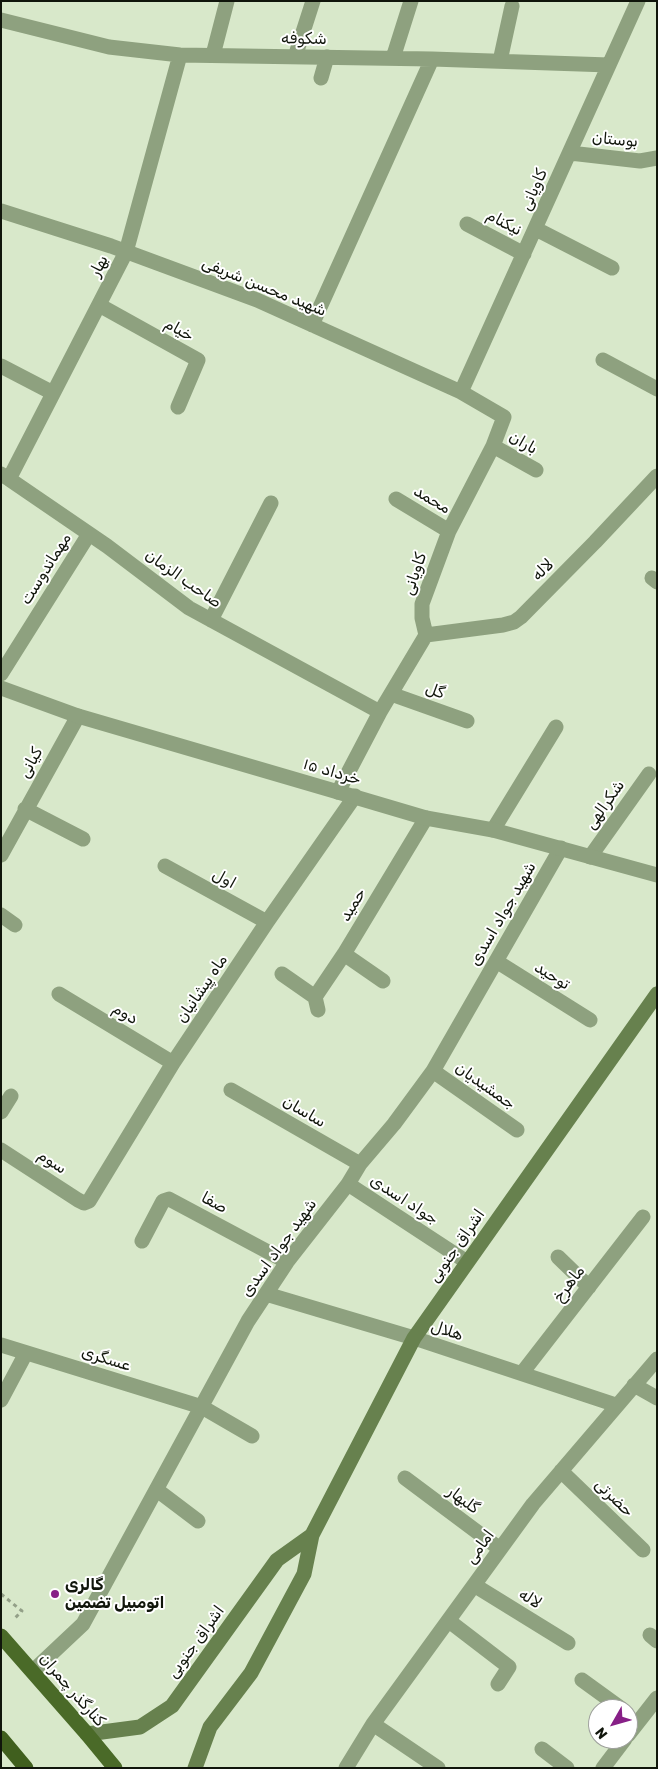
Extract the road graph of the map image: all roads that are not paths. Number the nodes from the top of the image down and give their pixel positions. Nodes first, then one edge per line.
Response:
1 (227, 1) edge
2 (313, 1) edge
3 (411, 1) edge
4 (638, 1) edge
5 (512, 6) dead end
6 (1, 20) edge
7 (180, 55) junction
8 (213, 56) junction
9 (296, 57) junction
10 (327, 57) junction
11 (393, 58) junction
12 (432, 59) junction
13 (500, 61) junction
14 (609, 65) junction
15 (321, 78) dead end
16 (570, 153) junction
17 (657, 158) edge
18 (1, 212) edge
19 (467, 224) dead end
20 (536, 229) junction
21 (126, 252) junction
22 (524, 254) junction
23 (612, 268) dead end
24 (99, 305) junction
25 (312, 325) junction
26 (603, 360) dead end
27 (1, 366) edge
28 (657, 389) edge
29 (461, 392) junction
30 (53, 393) junction
31 (178, 407) dead end
32 (504, 416) joint
33 (493, 446) junction
34 (536, 470) dead end
35 (657, 476) edge
36 (5, 477) edge
37 (396, 499) dead end
38 (271, 503) dead end
39 (449, 531) junction
40 (89, 534) junction
41 (211, 620) junction
42 (426, 634) junction
43 (1, 674) edge
44 (1, 688) edge
45 (391, 694) junction
46 (380, 712) junction
47 (78, 716) junction
48 (467, 721) dead end
49 (556, 727) dead end
50 (649, 774) dead end
51 (338, 792) junction
52 (355, 796) junction
53 (25, 809) junction
54 (426, 818) junction
55 (493, 830) junction
56 (83, 839) dead end
57 (560, 848) junction
58 (1, 855) edge
59 (590, 857) junction
60 (165, 866) dead end
61 (657, 875) edge
62 (1, 915) edge
63 (267, 922) junction
64 (15, 925) dead end
65 (344, 954) junction
66 (496, 961) junction
67 (282, 974) dead end
68 (382, 981) dead end
69 (59, 994) dead end
70 (657, 994) edge
71 (590, 1020) dead end
72 (173, 1063) junction
73 (433, 1071) junction
74 (230, 1090) dead end
75 (11, 1096) dead end
76 (1, 1112) edge
77 (517, 1130) dead end
78 (1, 1150) edge
79 (360, 1164) junction
80 (348, 1184) junction
81 (84, 1203) joint
82 (643, 1217) dead end
83 (142, 1241) dead end
84 (558, 1257) dead end
85 (287, 1262) junction
86 (468, 1262) junction
87 (589, 1287) junction
88 (266, 1294) junction
89 (414, 1338) junction
90 (1, 1345) edge
91 (26, 1353) junction
92 (657, 1358) edge
93 (522, 1373) junction
94 (634, 1385) junction
95 (657, 1398) edge
96 (1, 1400) edge
97 (616, 1405) junction
98 (202, 1407) junction
99 (252, 1436) dead end
100 (561, 1471) junction
101 (405, 1478) dead end
102 (156, 1490) junction
103 (198, 1521) dead end
104 (312, 1535) junction
105 (500, 1549) junction
106 (643, 1550) dead end
107 (474, 1584) junction
108 (449, 1621) junction
109 (1, 1636) edge
110 (568, 1643) dead end
111 (33, 1672) junction
112 (582, 1680) dead end
113 (498, 1684) dead end
114 (608, 1699) edge
115 (655, 1704) edge
116 (638, 1715) edge
117 (373, 1724) junction
118 (87, 1734) junction
119 (1, 1738) edge
120 (542, 1749) dead end
121 (617, 1749) edge
122 (26, 1767) edge
123 (115, 1768) edge
124 (195, 1768) edge
125 (346, 1768) edge
126 (438, 1768) edge
127 (567, 1768) edge
128 (603, 1768) edge

1 - 8 street
2 - 9 street
3 - 11 street
4 - 14 street, کاویانی
5 - 13 street
6 - 7 street, شکوفه
7 - 8 street, شکوفه
7 - 21 street, بهار
8 - 9 street, شکوفه
9 - 10 street, شکوفه
10 - 11 street, شکوفه
10 - 15 street
11 - 12 street, شکوفه
12 - 13 street, شکوفه
12 - 25 street
13 - 14 street, شکوفه
14 - 16 street, کاویانی
16 - 17 street, بوستان
16 - 20 street, کاویانی
18 - 21 street, شهید محسن شریفی
19 - 22 street, نیکنام
20 - 22 street, کاویانی
20 - 23 street
21 - 24 street, بهار
21 - 25 street, شهید محسن شریفی
22 - 29 street, کاویانی
24 - 30 street, بهار
24 - 31 street, خیام
25 - 29 street, شهید محسن شریفی
26 - 28 street
27 - 30 street
29 - 32 street, شهید محسن شریفی
30 - 36 street, بهار
32 - 33 street, کاویانی
33 - 34 street, باران
33 - 39 street, کاویانی
35 - 42 street, لاله
36 - 40 street, صاحب الزمان
37 - 39 street, محمد
38 - 41 street
39 - 42 street, کاویانی
40 - 41 street, صاحب الزمان
40 - 43 street, مهماندوست
41 - 46 street, صاحب الزمان
42 - 45 street
44 - 47 street, ۱۵ خرداد
45 - 46 street
45 - 48 street, گل
46 - 51 street
47 - 51 street, ۱۵ خرداد
47 - 53 street, کیانی
49 - 55 street
50 - 59 street, شکرالهی
51 - 52 street, ۱۵ خرداد
52 - 54 street, ۱۵ خرداد
52 - 63 street, ماه پیشانیان
53 - 56 street
53 - 58 street, کیانی
54 - 55 street, ۱۵ خرداد
54 - 65 street, حمید
55 - 57 street, ۱۵ خرداد
57 - 59 street, ۱۵ خرداد
57 - 66 street, شهید جواد اسدی
59 - 61 street, ۱۵ خرداد
60 - 63 street, اول
62 - 64 street
63 - 72 street, ماه پیشانیان
65 - 67 street, حمید
65 - 68 street
66 - 71 street, توحید
66 - 73 street, شهید جواد اسدی
69 - 72 street, دوم
70 - 86 main road, اشراق جنوبی
72 - 81 street, ماه پیشانیان
73 - 77 street, جمشیدیان
73 - 79 street, شهید جواد اسدی
74 - 79 street, ساسان
75 - 76 street
78 - 81 street, سوم
79 - 80 street, شهید جواد اسدی
80 - 85 street, شهید جواد اسدی
80 - 86 street, جواد اسدی
82 - 87 street, ماهرخ
83 - 85 street, صفا
84 - 87 street
85 - 88 street, شهید جواد اسدی
86 - 89 main road, اشراق جنوبی
87 - 93 street, ماهرخ
88 - 89 street, هلال
88 - 98 street, شهید جواد اسدی
89 - 93 street, هلال
89 - 104 main road, اشراق جنوبی
90 - 91 street, عسگری
91 - 96 street
91 - 98 street, عسگری
92 - 94 street, امامی
93 - 97 street, هلال
94 - 95 street
94 - 97 street, امامی
97 - 100 street, امامی
98 - 99 street, عسگری
98 - 102 street, شهید جواد اسدی
100 - 105 street, امامی
100 - 106 street, حضرتی
101 - 105 street, گلبهار
102 - 103 street
102 - 111 street, شهید جواد اسدی
104 - 118 main road, اشراق جنوبی
104 - 124 main road, اشراق جنوبی
105 - 107 street, امامی
107 - 108 street, امامی
107 - 110 street, لاله
108 - 113 street
108 - 117 street, امامی
109 - 111 main road, کنارگذر چمران
111 - 118 main road, کنارگذر چمران
112 - 114 street
115 - 116 street
117 - 125 street, امامی
117 - 126 street
118 - 123 main road, کنارگذر چمران
119 - 122 highway
120 - 127 street
121 - 128 street

